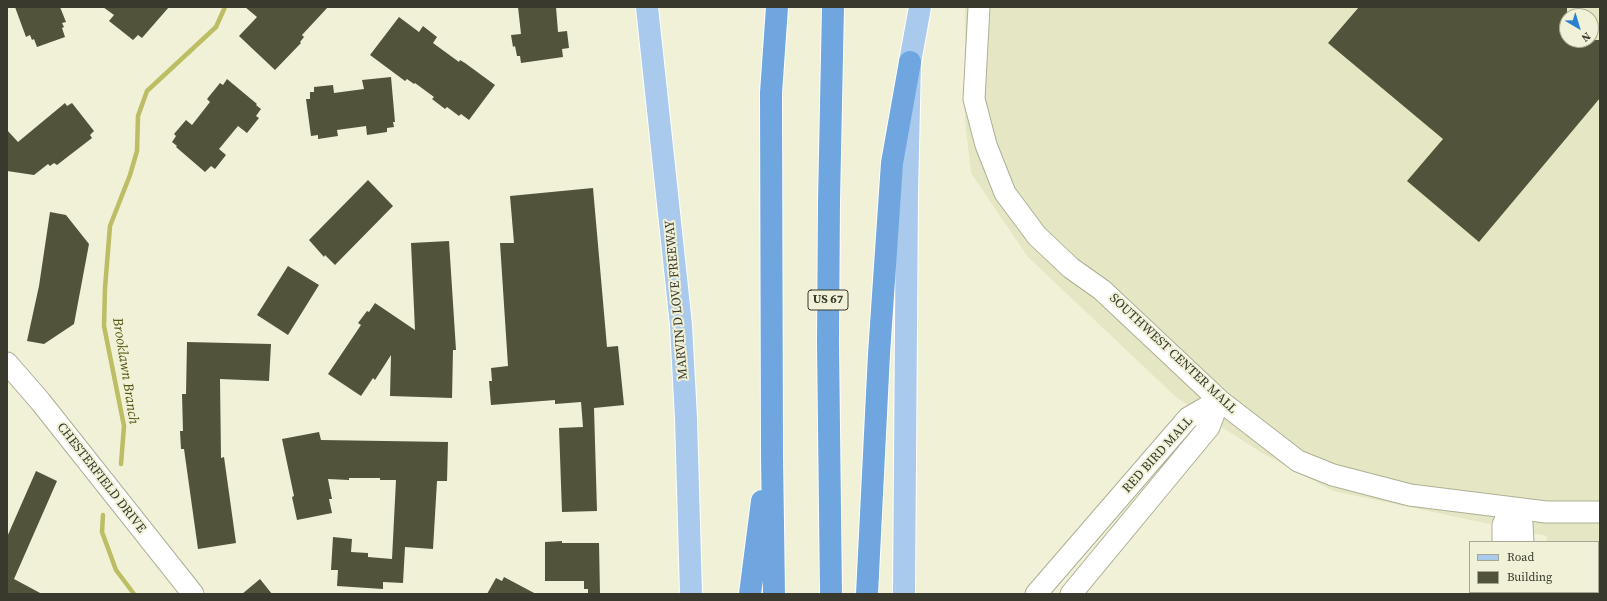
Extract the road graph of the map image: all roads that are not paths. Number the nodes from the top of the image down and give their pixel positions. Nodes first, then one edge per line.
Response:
1 (647, 7) edge
2 (762, 7) edge
3 (777, 7) edge
4 (833, 7) edge
5 (920, 7) edge
6 (979, 7) edge
7 (910, 62) junction
8 (771, 93) junction
9 (7, 362) edge
10 (1219, 400) junction
11 (772, 455) junction
12 (1512, 508) junction
13 (1600, 512) edge
14 (1503, 541) edge
15 (1523, 541) edge
16 (193, 594) edge
17 (691, 594) edge
18 (750, 594) edge
19 (774, 594) edge
20 (832, 594) edge
21 (867, 594) edge
22 (904, 594) edge
23 (1036, 594) edge
24 (1071, 594) edge

1 - 17 main road, MARVIN D LOVE FREEWAY
2 - 8 highway
3 - 8 highway
4 - 20 highway, US 67
5 - 7 main road
6 - 10 street, SOUTHWEST CENTER MALL
7 - 21 highway
7 - 22 main road
8 - 11 highway
9 - 16 street, CHESTERFIELD DRIVE
10 - 12 street, SOUTHWEST CENTER MALL
10 - 23 street, RED BIRD MALL
10 - 24 street, RED BIRD MALL
11 - 18 highway
11 - 19 highway
12 - 13 street, SOUTHWEST CENTER MALL
12 - 14 street
12 - 15 street

